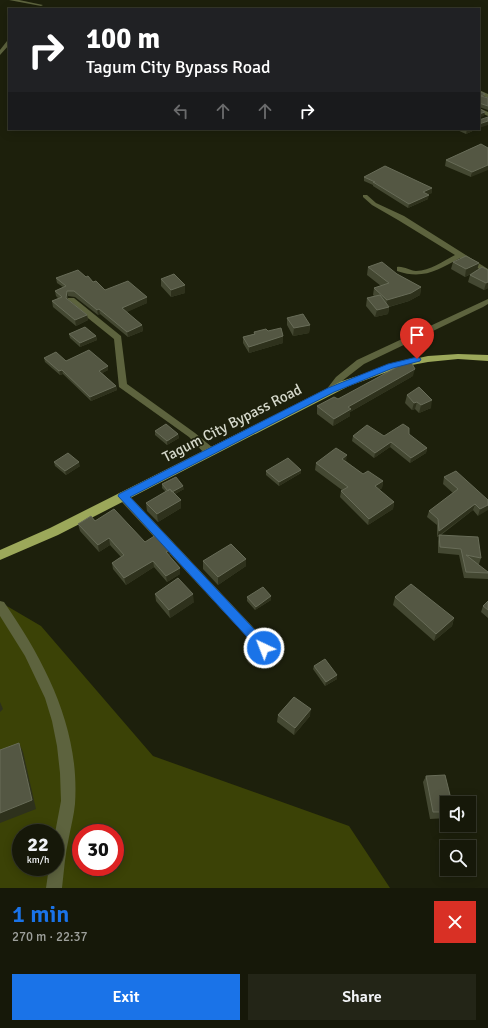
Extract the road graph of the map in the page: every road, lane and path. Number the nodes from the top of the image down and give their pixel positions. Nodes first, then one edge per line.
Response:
1 (11, 0) edge
2 (41, 5) edge
3 (8, 43) edge
4 (0, 53) edge
5 (365, 196) dead end
6 (460, 255) junction
7 (400, 269) dead end
8 (488, 272) edge
9 (70, 300) edge
10 (488, 301) edge
11 (488, 358) edge
12 (331, 390) junction
13 (209, 451) junction
14 (123, 496) junction
15 (0, 555) edge
16 (0, 606) edge
17 (264, 648) dead end
18 (54, 888) edge

1 - 2 street
3 - 4 street
5 - 6 street
6 - 7 street
6 - 8 street
9 - 13 street
10 - 12 street
11 - 12 main road, Tagum City Bypass Road
12 - 13 main road, Tagum City Bypass Road
13 - 14 main road, Tagum City Bypass Road
14 - 15 main road, Tagum City Bypass Road
14 - 17 street
16 - 18 street

